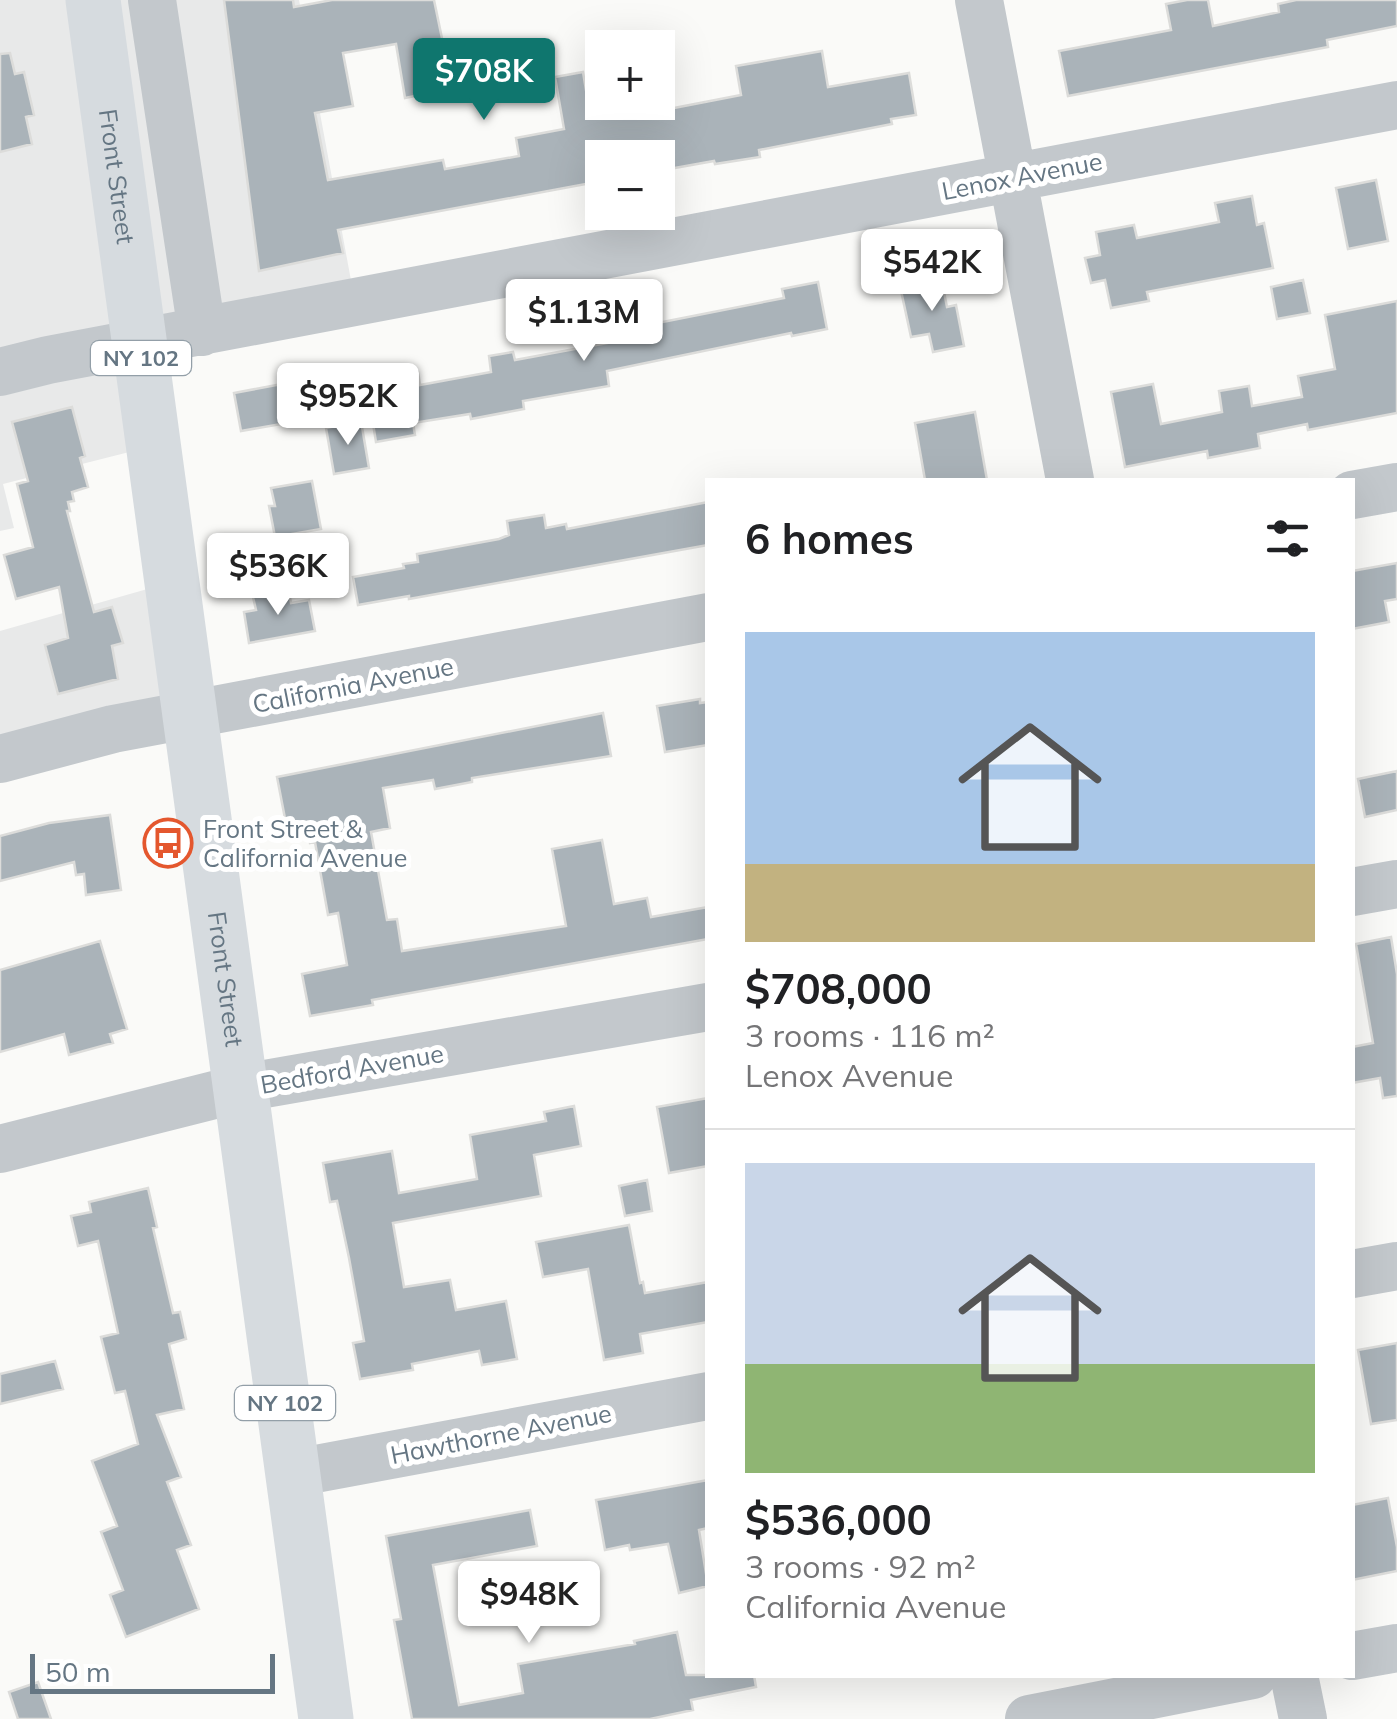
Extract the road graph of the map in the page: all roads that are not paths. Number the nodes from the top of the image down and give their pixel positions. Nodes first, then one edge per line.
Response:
1 (94, 0) edge
2 (152, 0) edge
3 (980, 0) edge
4 (1397, 105) edge
5 (1013, 177) junction
6 (202, 332) junction
7 (139, 343) junction
8 (0, 372) edge
9 (1070, 478) edge
10 (1397, 487) edge
11 (1355, 494) edge
12 (705, 618) edge
13 (190, 716) junction
14 (0, 759) edge
15 (1397, 884) edge
16 (1355, 891) edge
17 (705, 1008) edge
18 (242, 1088) junction
19 (0, 1149) edge
20 (1397, 1266) edge
21 (1355, 1273) edge
22 (705, 1397) edge
23 (294, 1473) junction
24 (1397, 1648) edge
25 (1355, 1655) edge
26 (1238, 1678) edge
27 (1295, 1678) edge
28 (326, 1719) edge
29 (1029, 1719) edge
30 (1302, 1719) edge

1 - 7 main road, Front Street / NY 102
2 - 6 street
3 - 5 street
4 - 5 street, Lenox Avenue
5 - 6 street, Lenox Avenue
5 - 9 street
6 - 7 street, Lenox Avenue
7 - 8 street, Lenox Avenue
7 - 13 main road, Front Street / NY 102
10 - 11 street
12 - 13 street, California Avenue
13 - 14 street, California Avenue
13 - 18 main road, Front Street / NY 102
15 - 16 street
17 - 18 street, Bedford Avenue
18 - 19 street, Bedford Avenue
18 - 23 main road, Front Street / NY 102
20 - 21 street
22 - 23 street, Hawthorne Avenue
23 - 28 main road, Front Street / NY 102
24 - 25 street
26 - 29 street
27 - 30 street

